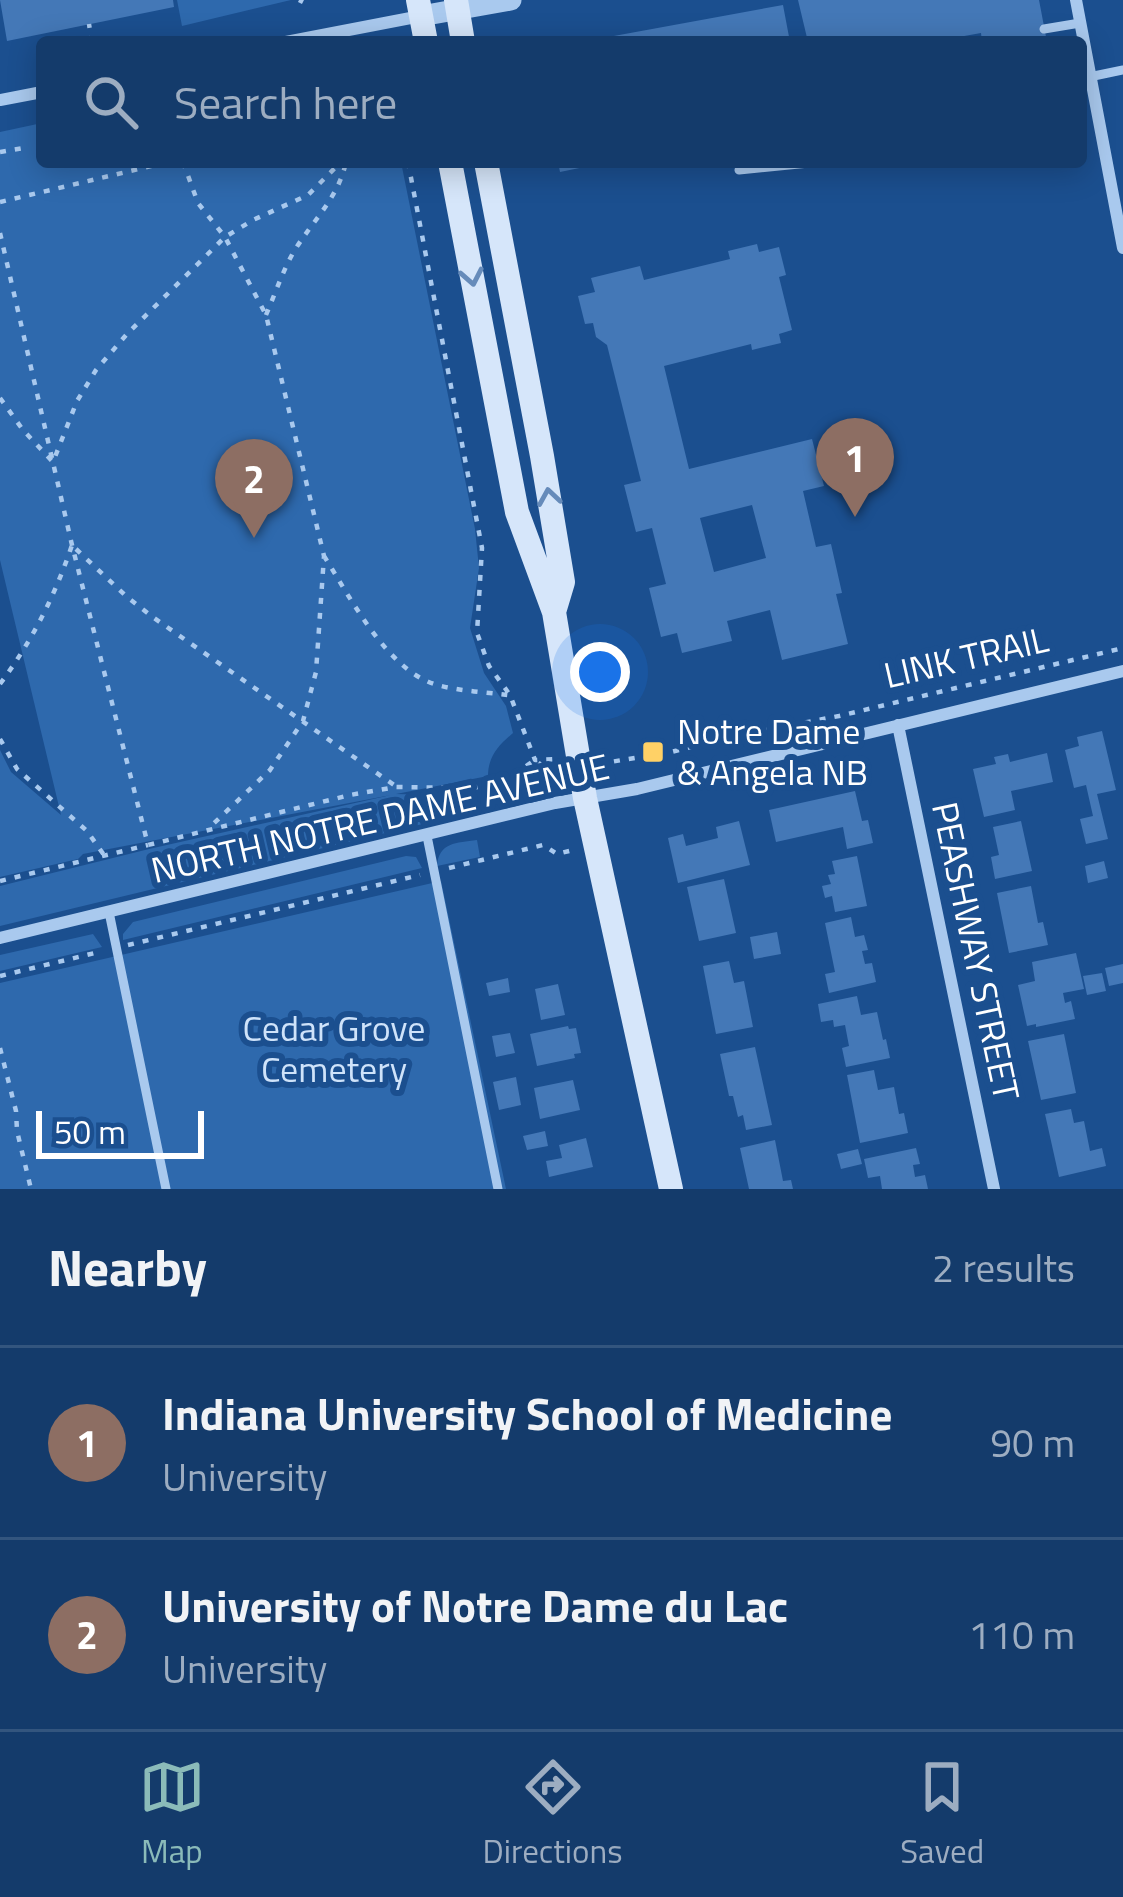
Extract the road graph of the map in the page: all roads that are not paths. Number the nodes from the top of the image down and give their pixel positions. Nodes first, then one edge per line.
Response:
1 (511, 0) edge
2 (1076, 0) edge
3 (457, 5) edge
4 (421, 20) edge
5 (1080, 23) junction
6 (1044, 29) dead end
7 (323, 36) edge
8 (463, 36) edge
9 (1082, 36) edge
10 (1087, 70) edge
11 (1123, 70) edge
12 (1087, 75) edge
13 (36, 93) edge
14 (0, 100) edge
15 (451, 168) edge
16 (487, 168) edge
17 (760, 168) edge
18 (740, 170) dead end
19 (1123, 248) edge
20 (554, 612) junction
21 (1123, 671) edge
22 (898, 725) junction
23 (585, 798) junction
24 (427, 836) junction
25 (109, 912) junction
26 (0, 938) edge
27 (166, 1189) edge
28 (498, 1189) edge
29 (671, 1189) edge
30 (994, 1189) edge

1 - 3 street
2 - 5 street
3 - 4 street
3 - 8 main road
4 - 7 street
5 - 6 lane
5 - 9 street
10 - 11 lane
12 - 19 street
13 - 14 street
15 -> 20 main road
20 -> 16 main road
17 - 18 lane
20 - 23 main road
21 - 22 street, NORTH NOTRE DAME AVENUE
22 - 23 street, NORTH NOTRE DAME AVENUE
22 - 30 street, PEASHWAY STREET
23 - 24 street, NORTH NOTRE DAME AVENUE
23 - 29 main road
24 - 25 street, NORTH NOTRE DAME AVENUE
24 - 28 lane
25 - 26 street, NORTH NOTRE DAME AVENUE
25 - 27 lane

